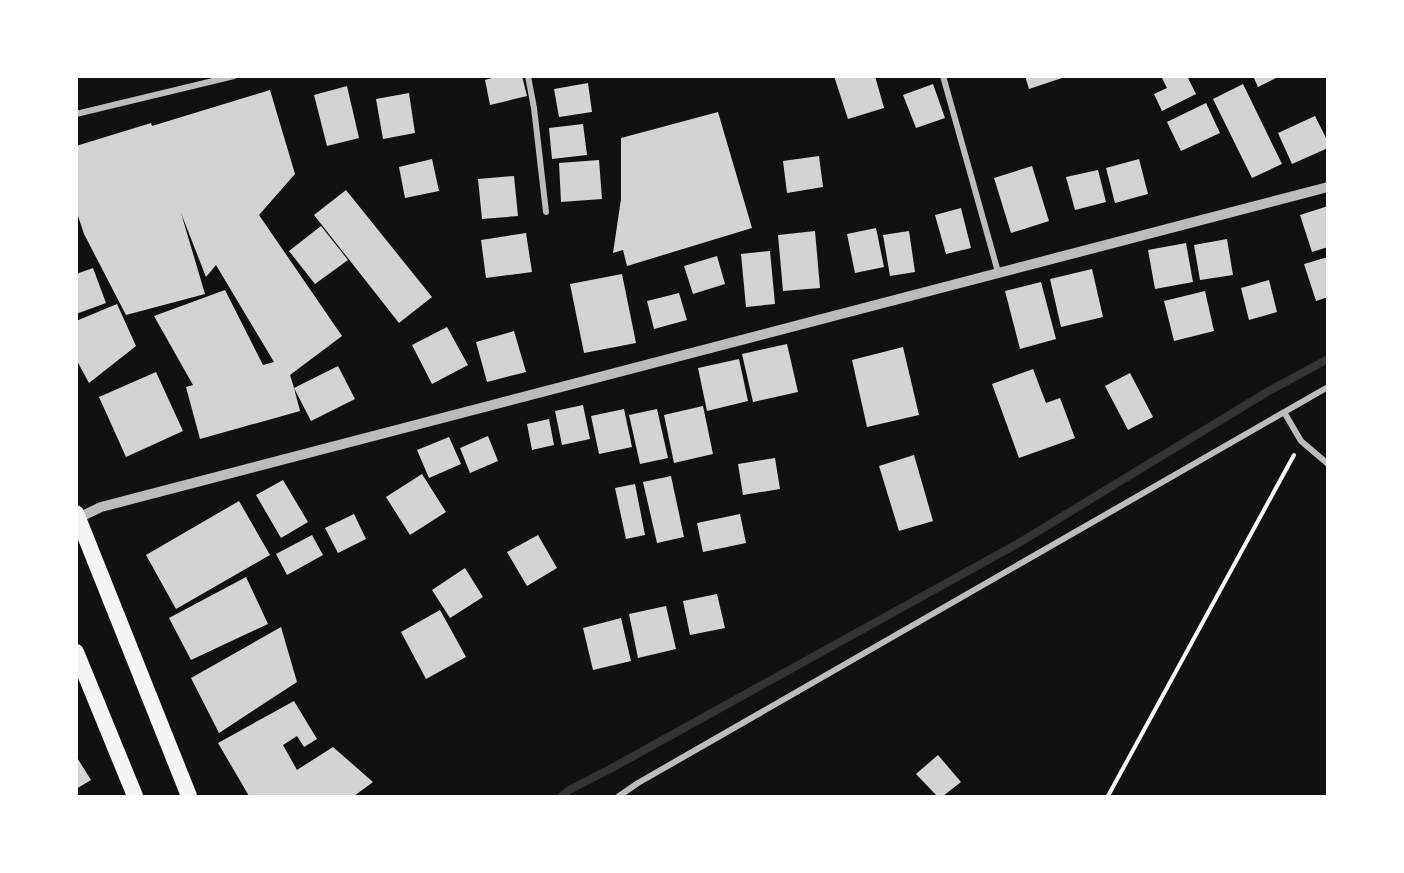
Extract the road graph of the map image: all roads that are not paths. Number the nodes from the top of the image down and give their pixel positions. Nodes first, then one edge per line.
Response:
1 (234, 76) edge
2 (528, 76) edge
3 (943, 76) edge
4 (76, 114) edge
5 (1328, 187) edge
6 (546, 212) dead end
7 (998, 272) junction
8 (1328, 387) edge
9 (1284, 412) junction
10 (1328, 464) edge
11 (77, 515) edge
12 (76, 652) edge
13 (135, 796) edge
14 (189, 796) edge
15 (619, 796) edge

1 - 4 street
2 - 6 street
3 - 7 street
5 - 7 street
7 - 11 street
8 - 9 street
9 - 10 street
9 - 15 street
11 - 14 highway
12 - 13 highway

